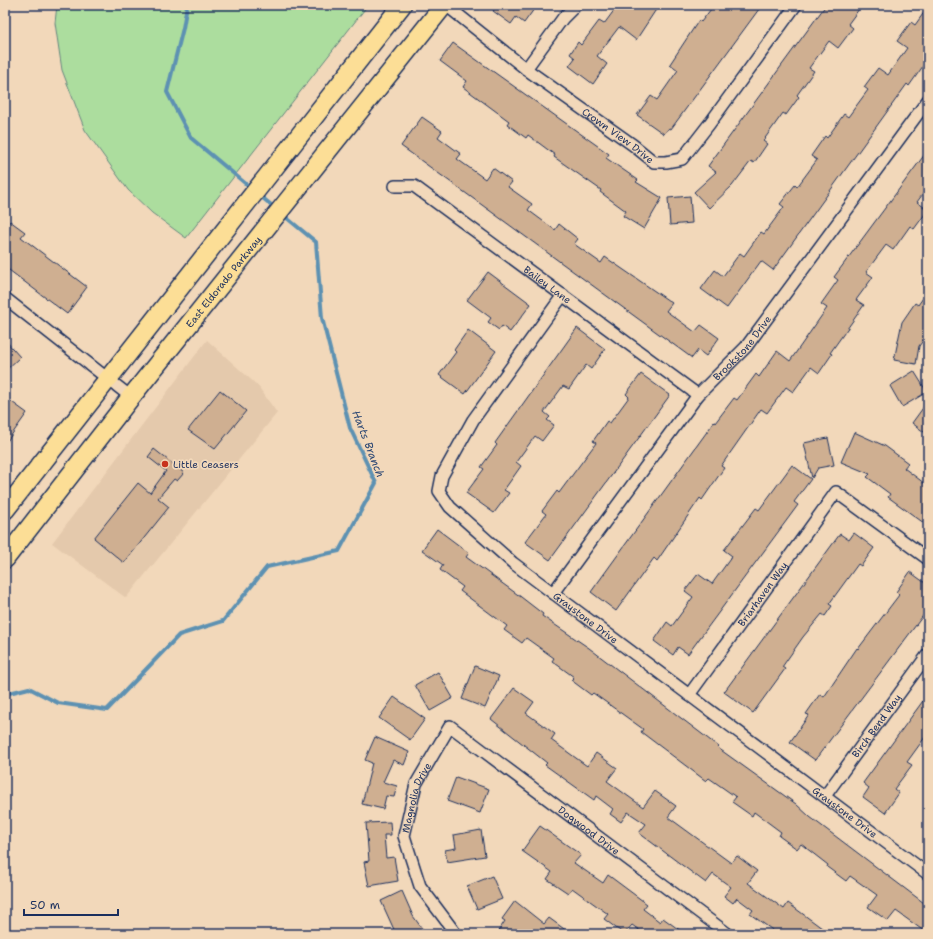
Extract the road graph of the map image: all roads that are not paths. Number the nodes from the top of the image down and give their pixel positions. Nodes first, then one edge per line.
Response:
1 (402, 5) edge
2 (445, 5) edge
3 (576, 5) edge
4 (796, 5) edge
5 (526, 69) junction
6 (928, 100) edge
7 (395, 186) dead end
8 (563, 295) junction
9 (5, 298) edge
10 (108, 379) junction
11 (698, 395) junction
12 (131, 397) junction
13 (5, 510) edge
14 (5, 559) edge
15 (928, 559) edge
16 (553, 593) junction
17 (928, 654) edge
18 (689, 695) junction
19 (450, 726) joint
20 (824, 796) junction
21 (928, 874) edge
22 (456, 934) edge
23 (728, 934) edge

1 - 10 main road
2 - 5 street, Crown View Drive
2 - 12 main road, East Eldorado Parkway
3 - 5 street
4 - 5 street, Crown View Drive
6 - 11 street, Brookstone Drive
7 - 8 street, Bailey Lane
8 - 11 street, Bailey Lane
8 - 16 street, Graystone Drive
9 - 10 street
10 - 12 street
10 - 13 main road
11 - 16 street, Brookstone Drive
12 - 14 main road, East Eldorado Parkway
15 - 18 street, Briarhaven Way
16 - 18 street, Graystone Drive
17 - 20 street, Birch Bend Way
18 - 20 street, Graystone Drive
19 - 22 street, Magnolia Drive
19 - 23 street, Dogwood Drive
20 - 21 street, Graystone Drive

